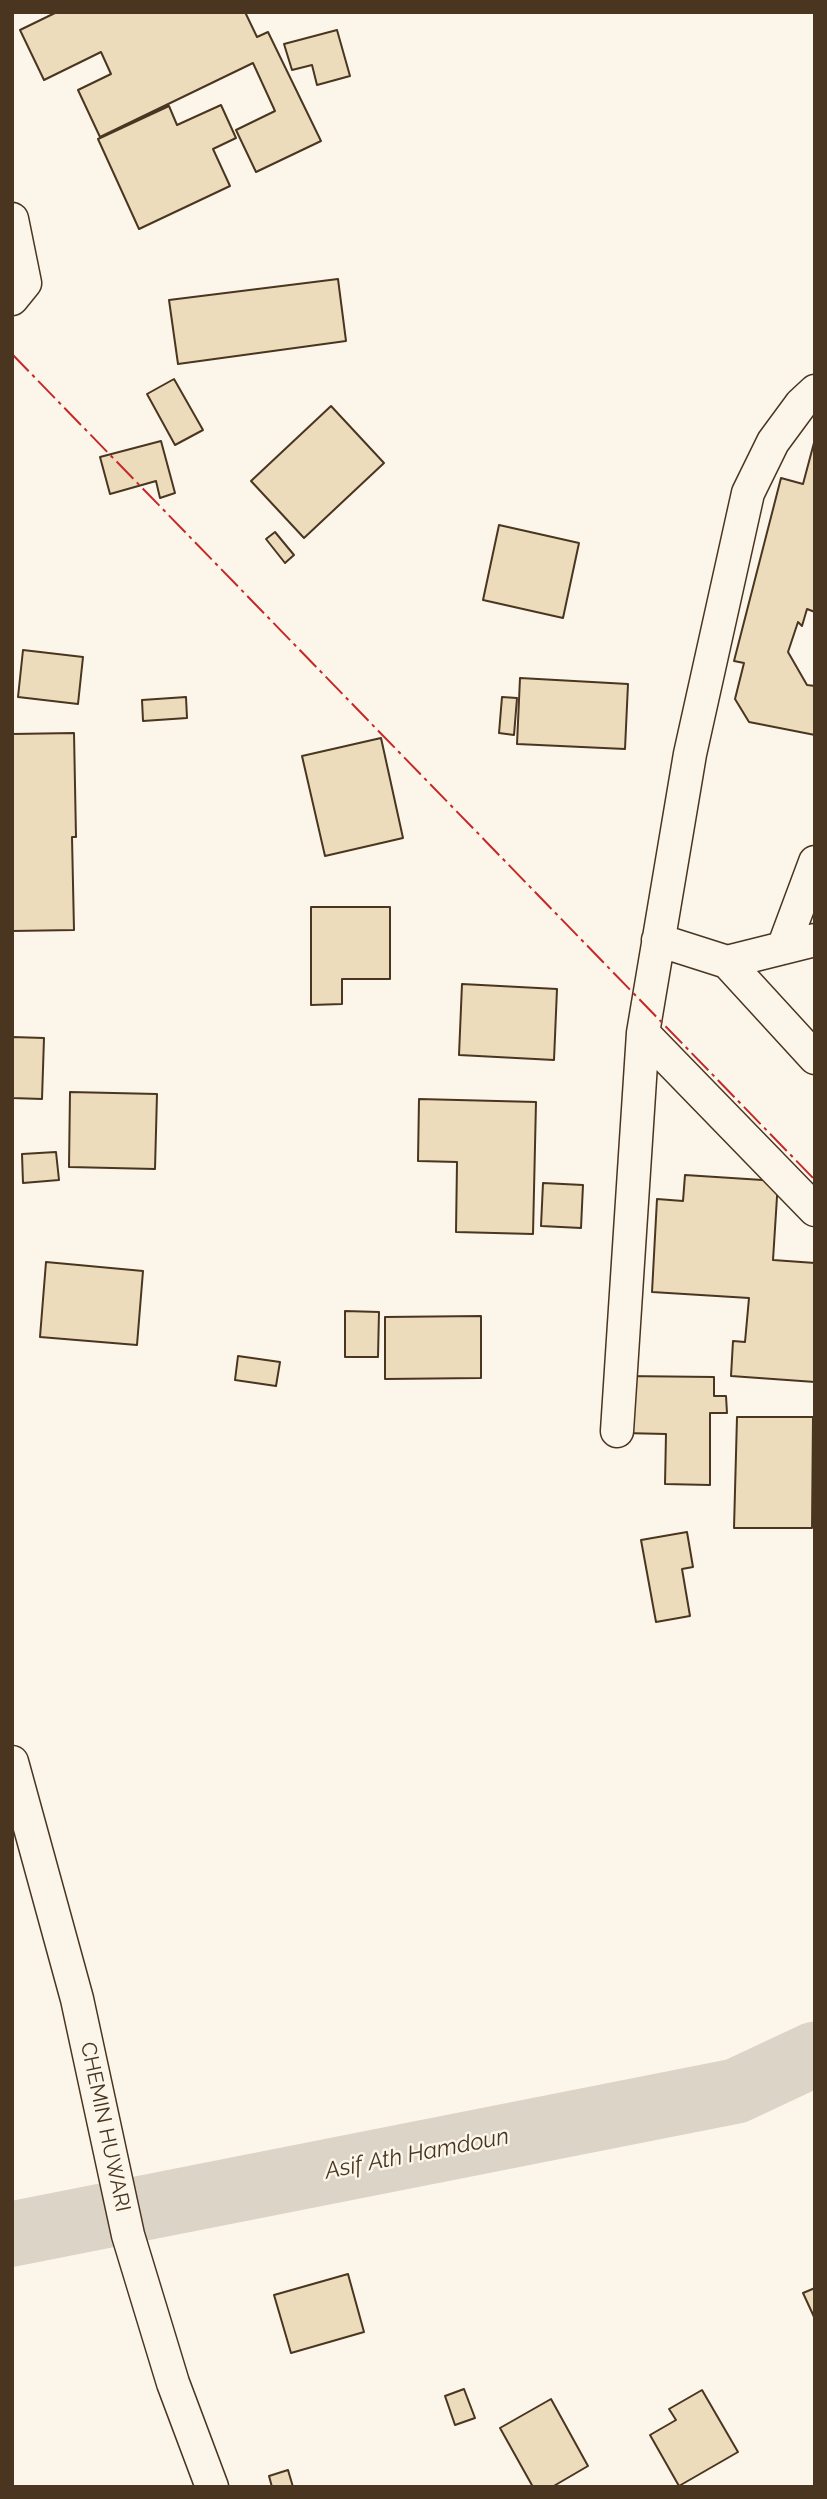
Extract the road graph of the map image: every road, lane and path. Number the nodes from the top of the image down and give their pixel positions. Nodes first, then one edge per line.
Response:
1 (12, 219) edge
2 (12, 299) edge
3 (815, 391) edge
4 (815, 862) edge
5 (658, 940) junction
6 (815, 940) edge
7 (783, 948) junction
8 (727, 962) junction
9 (643, 1033) junction
10 (815, 1058) edge
11 (815, 1210) edge
12 (617, 1431) dead end
13 (12, 1762) edge
14 (212, 2487) edge

1 - 2 street
3 - 5 street
4 - 7 street
5 - 8 street
5 - 9 street
6 - 7 street
7 - 8 street
8 - 10 street
9 - 11 street
9 - 12 street
13 - 14 street, CHEMIN HUWARI

